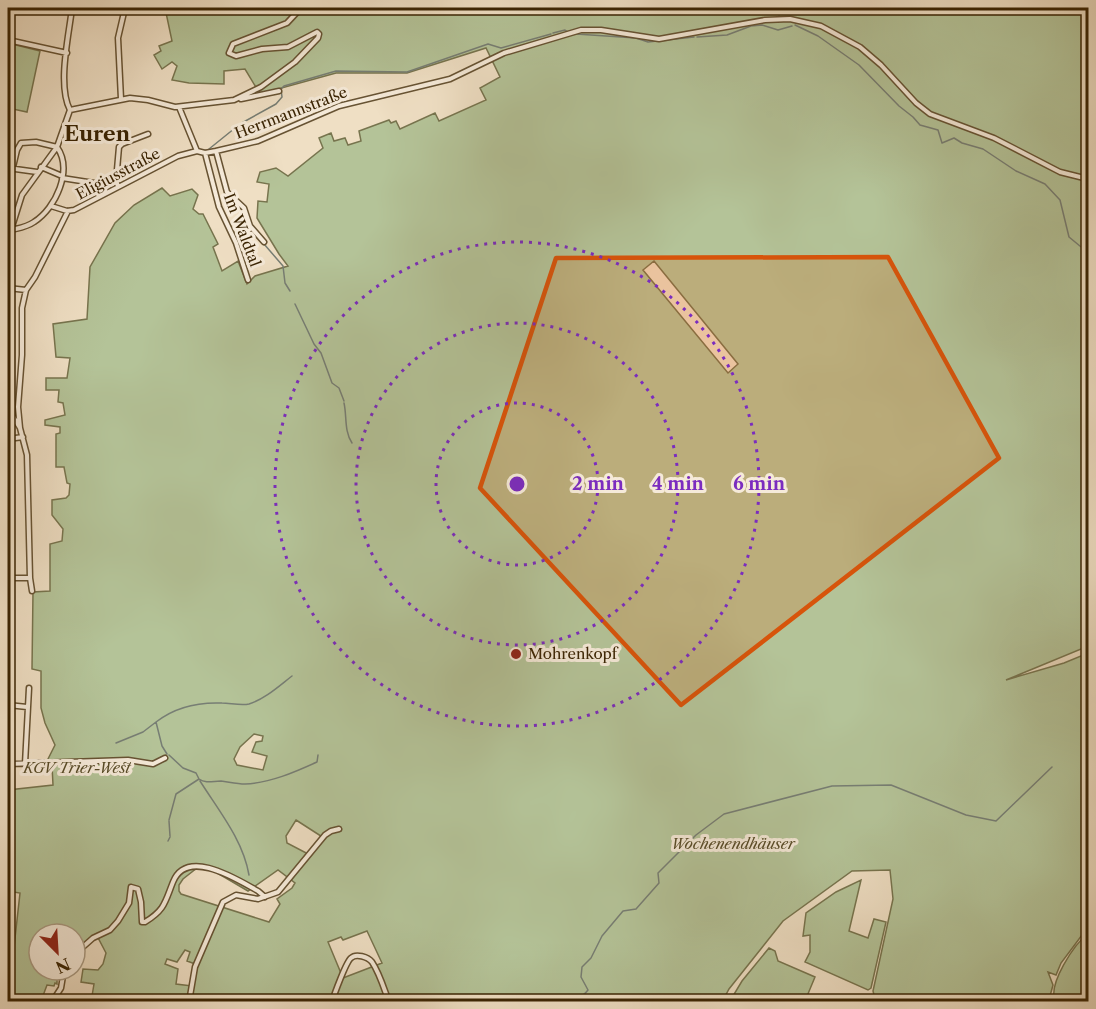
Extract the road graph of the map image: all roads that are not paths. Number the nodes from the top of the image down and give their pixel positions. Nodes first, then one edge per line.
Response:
1 (72, 8) edge
2 (125, 8) edge
3 (301, 8) edge
4 (8, 40) edge
5 (67, 53) junction
6 (279, 90) dead end
7 (122, 99) junction
8 (234, 100) junction
9 (179, 107) junction
10 (69, 111) junction
11 (148, 134) dead end
12 (57, 147) junction
13 (197, 151) junction
14 (216, 151) junction
15 (205, 153) junction
16 (13, 167) junction
17 (41, 167) junction
18 (8, 168) edge
19 (37, 172) junction
20 (62, 177) junction
21 (1089, 179) edge
22 (99, 186) dead end
23 (118, 186) junction
24 (51, 207) junction
25 (68, 211) junction
26 (8, 231) edge
27 (264, 242) dead end
28 (248, 280) dead end
29 (8, 288) edge
30 (26, 290) junction
31 (18, 407) junction
32 (8, 408) edge
33 (20, 428) junction
34 (23, 437) junction
35 (11, 441) edge
36 (8, 578) edge
37 (30, 578) junction
38 (32, 591) dead end
39 (29, 688) dead end
40 (8, 705) edge
41 (27, 707) junction
42 (165, 758) dead end
43 (8, 764) edge
44 (25, 764) junction
45 (339, 829) dead end
46 (265, 897) junction
47 (87, 943) edge
48 (61, 982) edge
49 (52, 1002) edge
50 (189, 1002) edge
51 (332, 1002) edge
52 (389, 1002) edge

1 - 5 street
2 - 7 street
3 - 8 street
4 - 5 street
5 - 10 street
6 - 8 street
7 - 9 street
7 - 10 street
8 - 9 street
9 - 13 street
10 - 12 street
11 - 23 street
12 - 16 street
12 - 17 street
12 - 20 street
13 - 15 street, Herrmannstraße
13 - 23 street, Eligiusstraße
14 - 15 street, Herrmannstraße
14 - 21 street, Herrmannstraße
14 - 27 street
15 - 28 street, Im Waldtal
16 - 18 street
16 - 19 street
17 - 19 street
17 - 20 street
19 - 26 street
20 - 22 street
20 - 24 street
23 - 25 street, Eligiusstraße
24 - 25 street, Eligiusstraße
24 - 26 street
25 - 30 street
29 - 30 street
30 - 31 street
31 - 32 street
31 - 33 street
32 - 33 street
33 - 34 street
34 - 35 street
34 - 37 street
36 - 37 street
37 - 38 street
39 - 41 street
40 - 41 street
41 - 44 street
42 - 44 street
43 - 44 street
45 - 46 street
46 - 47 street
46 - 50 street
48 - 49 street
51 - 52 street

